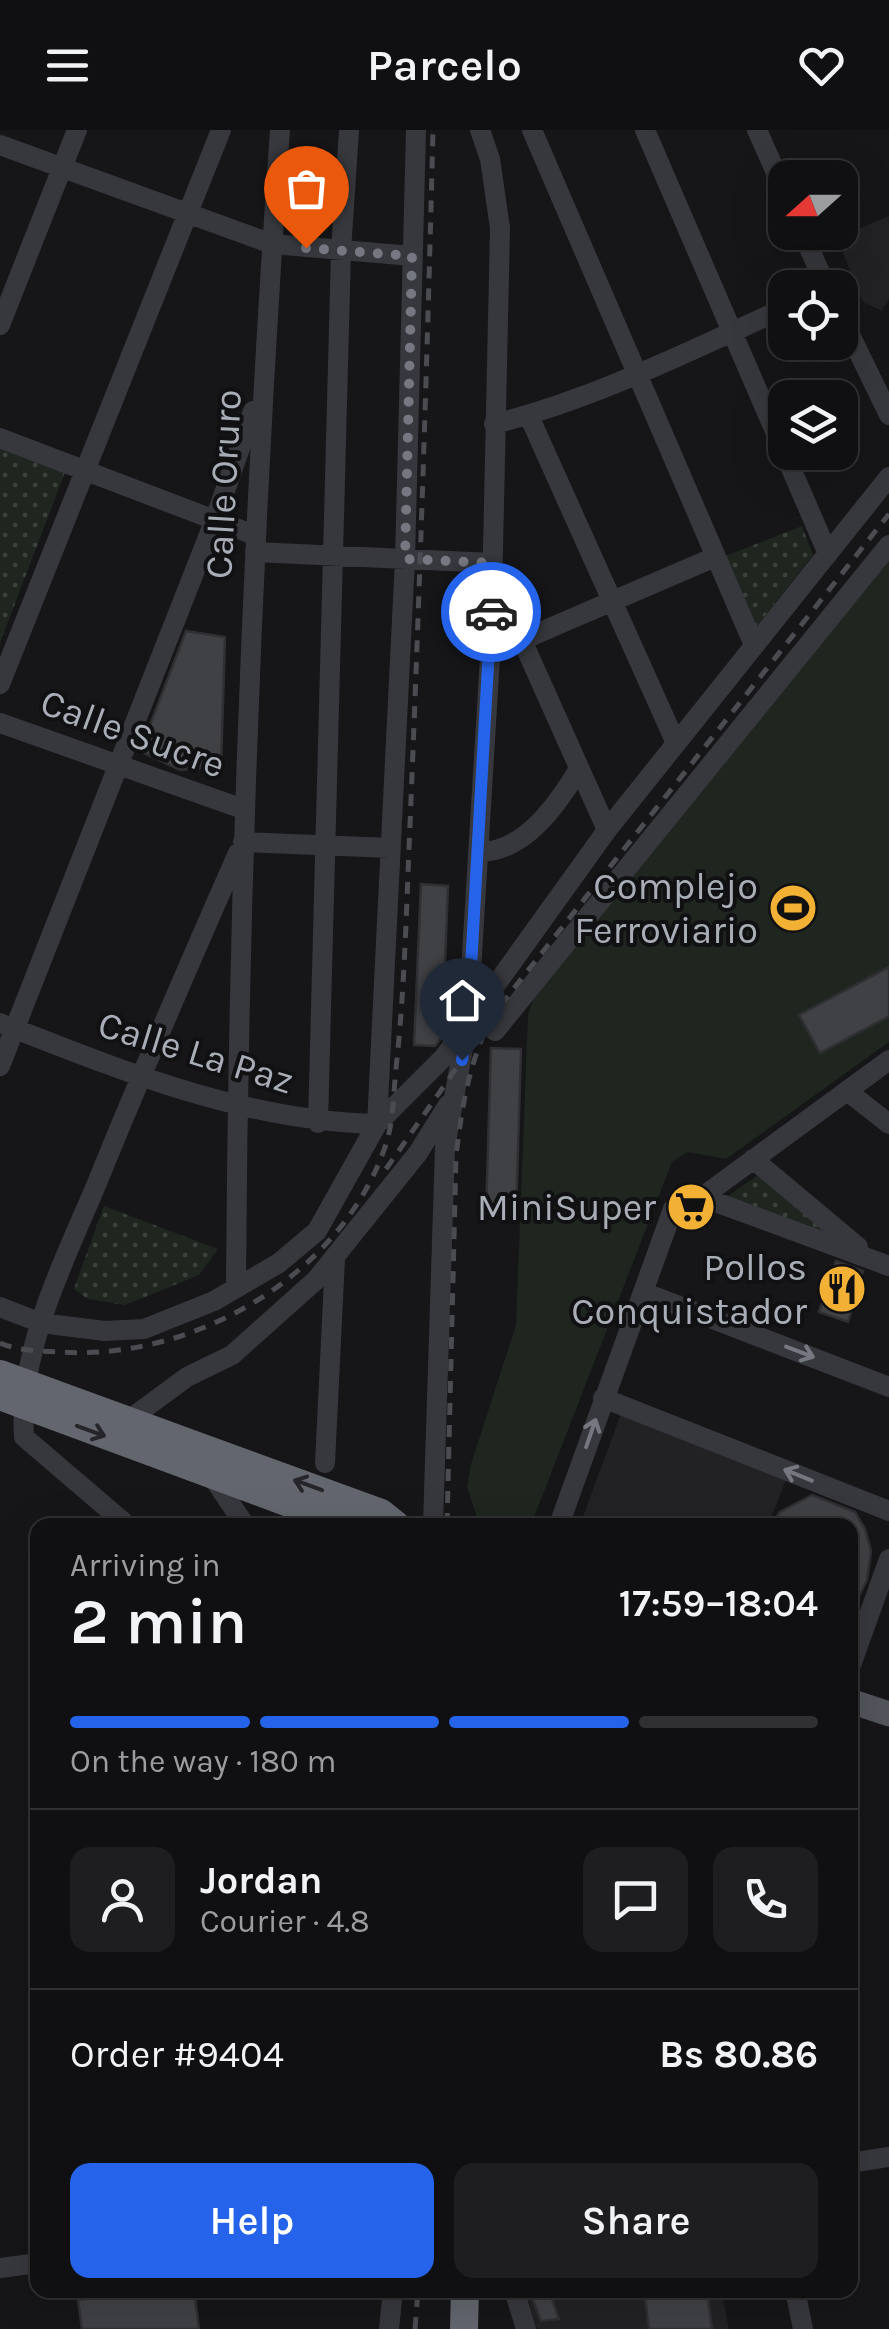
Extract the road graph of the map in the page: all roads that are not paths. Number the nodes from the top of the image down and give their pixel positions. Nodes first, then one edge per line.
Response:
1 (78, 130) edge
2 (221, 130) edge
3 (280, 130) edge
4 (348, 130) edge
5 (416, 130) edge
6 (480, 130) edge
7 (532, 130) edge
8 (645, 130) edge
9 (757, 130) edge
10 (0, 145) edge
11 (770, 160) edge
12 (64, 167) junction
13 (186, 216) junction
14 (272, 244) junction
15 (341, 251) junction
16 (412, 256) junction
17 (768, 315) edge
18 (0, 325) edge
19 (730, 332) junction
20 (858, 351) edge
21 (635, 374) junction
22 (262, 388) junction
23 (889, 415) edge
24 (529, 416) junction
25 (494, 424) junction
26 (0, 438) edge
27 (82, 472) junction
28 (889, 477) edge
29 (214, 522) junction
30 (254, 543) junction
31 (889, 545) edge
32 (828, 554) junction
33 (334, 556) junction
34 (715, 557) junction
35 (405, 559) junction
36 (492, 563) junction
37 (612, 602) junction
38 (522, 640) junction
39 (490, 641) junction
40 (754, 645) junction
41 (0, 684) edge
42 (0, 722) edge
43 (676, 742) junction
44 (116, 767) junction
45 (579, 769) junction
46 (244, 809) junction
47 (607, 830) junction
48 (243, 842) junction
49 (324, 845) junction
50 (391, 848) junction
51 (478, 852) junction
52 (468, 1020) junction
53 (7, 1026) edge
54 (494, 1031) dead end
55 (889, 1060) edge
56 (0, 1066) edge
57 (140, 1077) junction
58 (847, 1091) junction
59 (455, 1095) junction
60 (237, 1107) junction
61 (318, 1123) junction
62 (377, 1124) junction
63 (889, 1124) edge
64 (753, 1158) junction
65 (692, 1199) junction
66 (335, 1259) junction
67 (880, 1262) edge
68 (236, 1288) junction
69 (644, 1292) junction
70 (0, 1307) edge
71 (41, 1323) junction
72 (0, 1374) edge
73 (889, 1387) edge
74 (16, 1395) edge
75 (603, 1398) junction
76 (130, 1419) junction
77 (325, 1462) dead end
78 (211, 1475) junction
79 (889, 1511) edge
80 (119, 1518) edge
81 (239, 1518) edge
82 (329, 1518) edge
83 (388, 1518) edge
84 (433, 1518) edge
85 (561, 1518) edge
86 (889, 1558) edge
87 (883, 1594) edge
88 (858, 1650) edge
89 (858, 1704) edge
90 (889, 1714) edge
91 (889, 2157) edge
92 (858, 2162) edge
93 (30, 2265) edge
94 (0, 2268) edge
95 (392, 2298) edge
96 (464, 2298) edge
97 (516, 2298) edge
98 (796, 2298) edge
99 (390, 2329) edge
100 (464, 2329) edge
101 (526, 2329) edge
102 (802, 2329) edge

1 - 12 street
2 - 13 street
3 - 14 street, Calle Oruro
4 - 15 street
5 - 16 street
6 - 25 street
7 - 21 street
8 - 19 street
9 - 11 street
10 - 12 street
12 - 13 street
12 - 18 street
13 - 14 street
13 - 27 street
14 - 15 street
14 - 22 street, Calle Oruro
15 - 16 street
15 - 33 street
16 - 35 street
17 - 19 street
19 - 21 street
19 - 32 street
20 - 23 street
21 - 24 street
21 - 34 street
22 - 29 street
22 - 30 street, Calle Oruro
24 - 25 street
24 - 37 street
25 - 36 street
26 - 27 street
27 - 29 street
27 - 41 street
28 - 32 street
29 - 30 street
29 - 44 street
30 - 33 street
30 - 46 street, Calle Oruro
31 - 54 street
32 - 40 street
33 - 35 street
33 - 49 street
34 - 37 street
34 - 40 street
35 - 36 street
35 - 50 street
36 - 39 street
37 - 38 street
37 - 43 street
38 - 39 street
38 - 45 street
39 - 51 street
40 - 43 street
42 - 44 street, Calle Sucre
43 - 47 street
44 - 46 street, Calle Sucre
44 - 53 street
45 - 47 street
45 - 51 street
46 - 48 street, Calle Oruro
47 - 52 street
48 - 49 street
48 - 57 street
48 - 60 street, Calle Oruro
49 - 50 street
49 - 61 street
50 - 62 street
51 - 52 street
52 - 59 street
52 - 62 street
53 - 56 street
53 - 57 street, Calle La Paz
55 - 58 street
57 - 60 street, Calle La Paz
57 - 71 street
58 - 63 street
58 - 64 street
59 - 66 street
59 - 84 street
60 - 61 street, Calle La Paz
60 - 68 street, Calle Oruro
61 - 62 street, Calle La Paz
62 - 68 street
64 - 65 street
64 - 67 street
65 - 67 street
65 - 69 street
66 - 76 street
66 - 77 street
68 - 71 street
69 -> 73 street
69 - 75 street
70 - 71 street
71 - 74 street
72 - 74 highway
74 - 76 highway
74 -> 78 highway
74 - 80 street
79 -> 75 street
85 -> 75 street
83 -> 76 highway
78 - 81 street
78 - 82 highway
86 - 87 street
87 - 88 street
89 - 90 main road
91 - 92 street
93 - 94 street
95 - 99 street
96 - 100 highway
97 - 101 street
98 - 102 street

